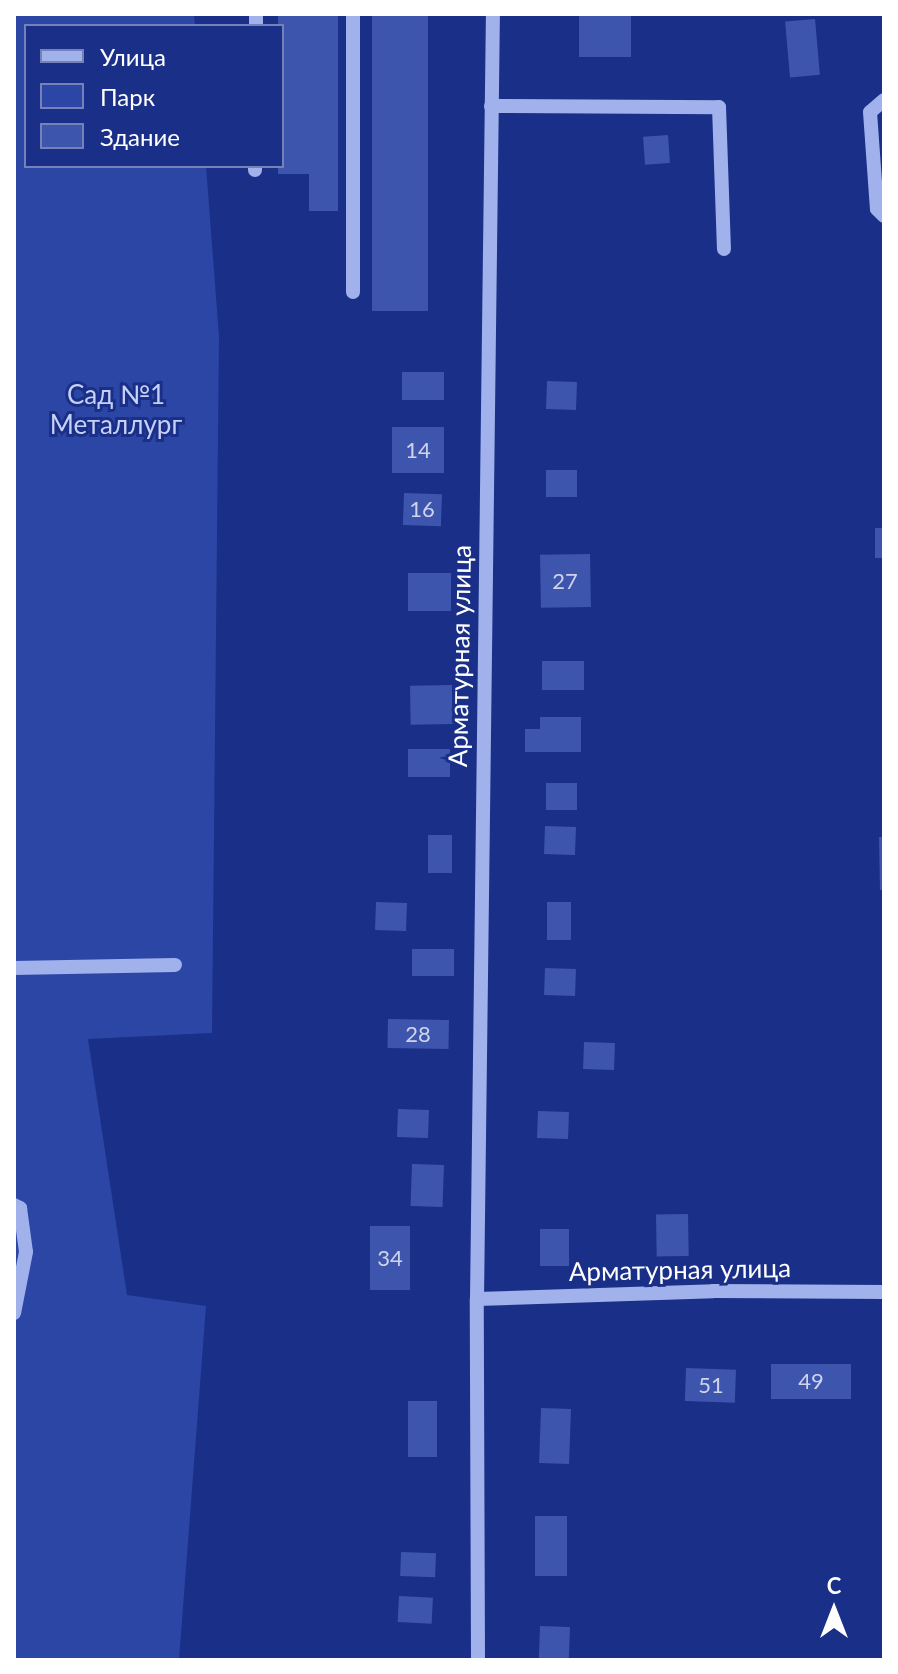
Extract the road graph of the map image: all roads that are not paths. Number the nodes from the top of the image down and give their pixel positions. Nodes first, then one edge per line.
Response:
1 (353, 14) edge
2 (493, 14) edge
3 (884, 100) edge
4 (491, 106) junction
5 (884, 216) edge
6 (724, 249) dead end
7 (353, 292) dead end
8 (175, 965) dead end
9 (14, 968) edge
10 (14, 1205) edge
11 (884, 1292) edge
12 (477, 1299) junction
13 (14, 1313) edge
14 (478, 1660) edge

1 - 7 street
2 - 4 street, Арматурная улица
3 - 5 street
4 - 6 street
4 - 12 street, Арматурная улица
8 - 9 street
10 - 13 street
11 - 12 street, Арматурная улица
12 - 14 street, Арматурная улица

